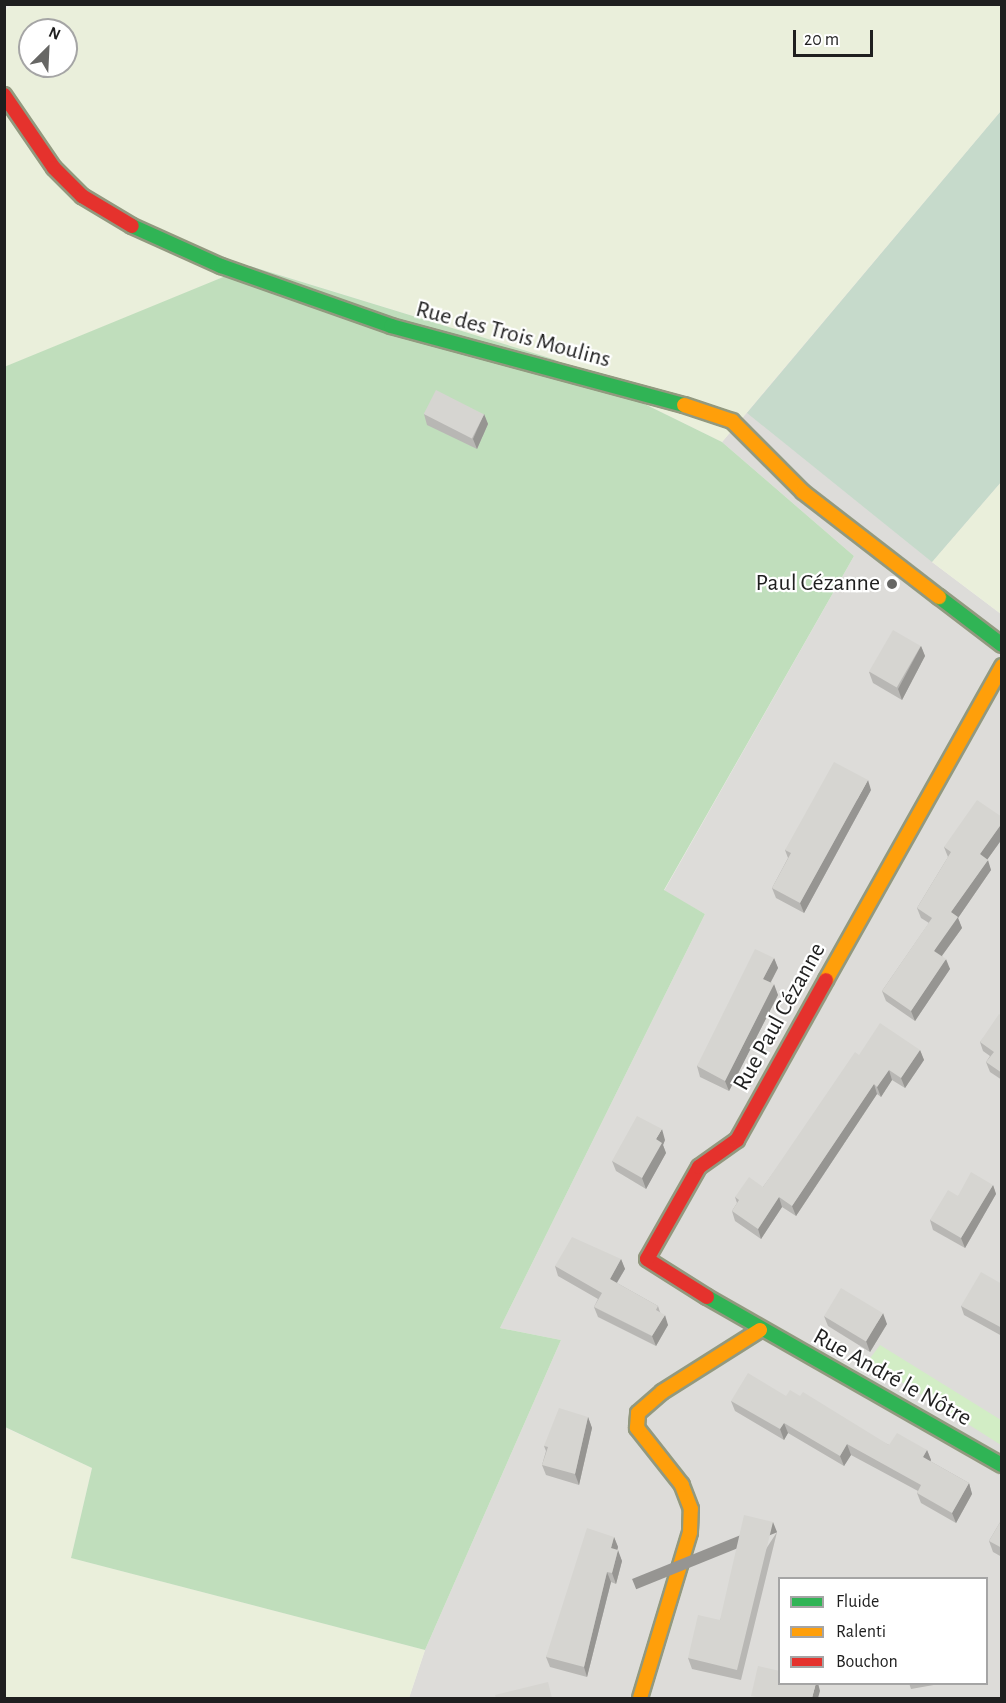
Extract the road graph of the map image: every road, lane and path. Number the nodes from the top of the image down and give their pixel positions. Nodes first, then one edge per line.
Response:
1 (4, 95) edge
2 (1002, 645) edge
3 (1002, 666) edge
4 (760, 1330) junction
5 (1002, 1466) edge
6 (640, 1698) edge

1 - 2 street, Rue des Trois Moulins
3 - 4 street, Rue Paul Cézanne
4 - 5 street, Rue André le Nôtre
4 - 6 street

